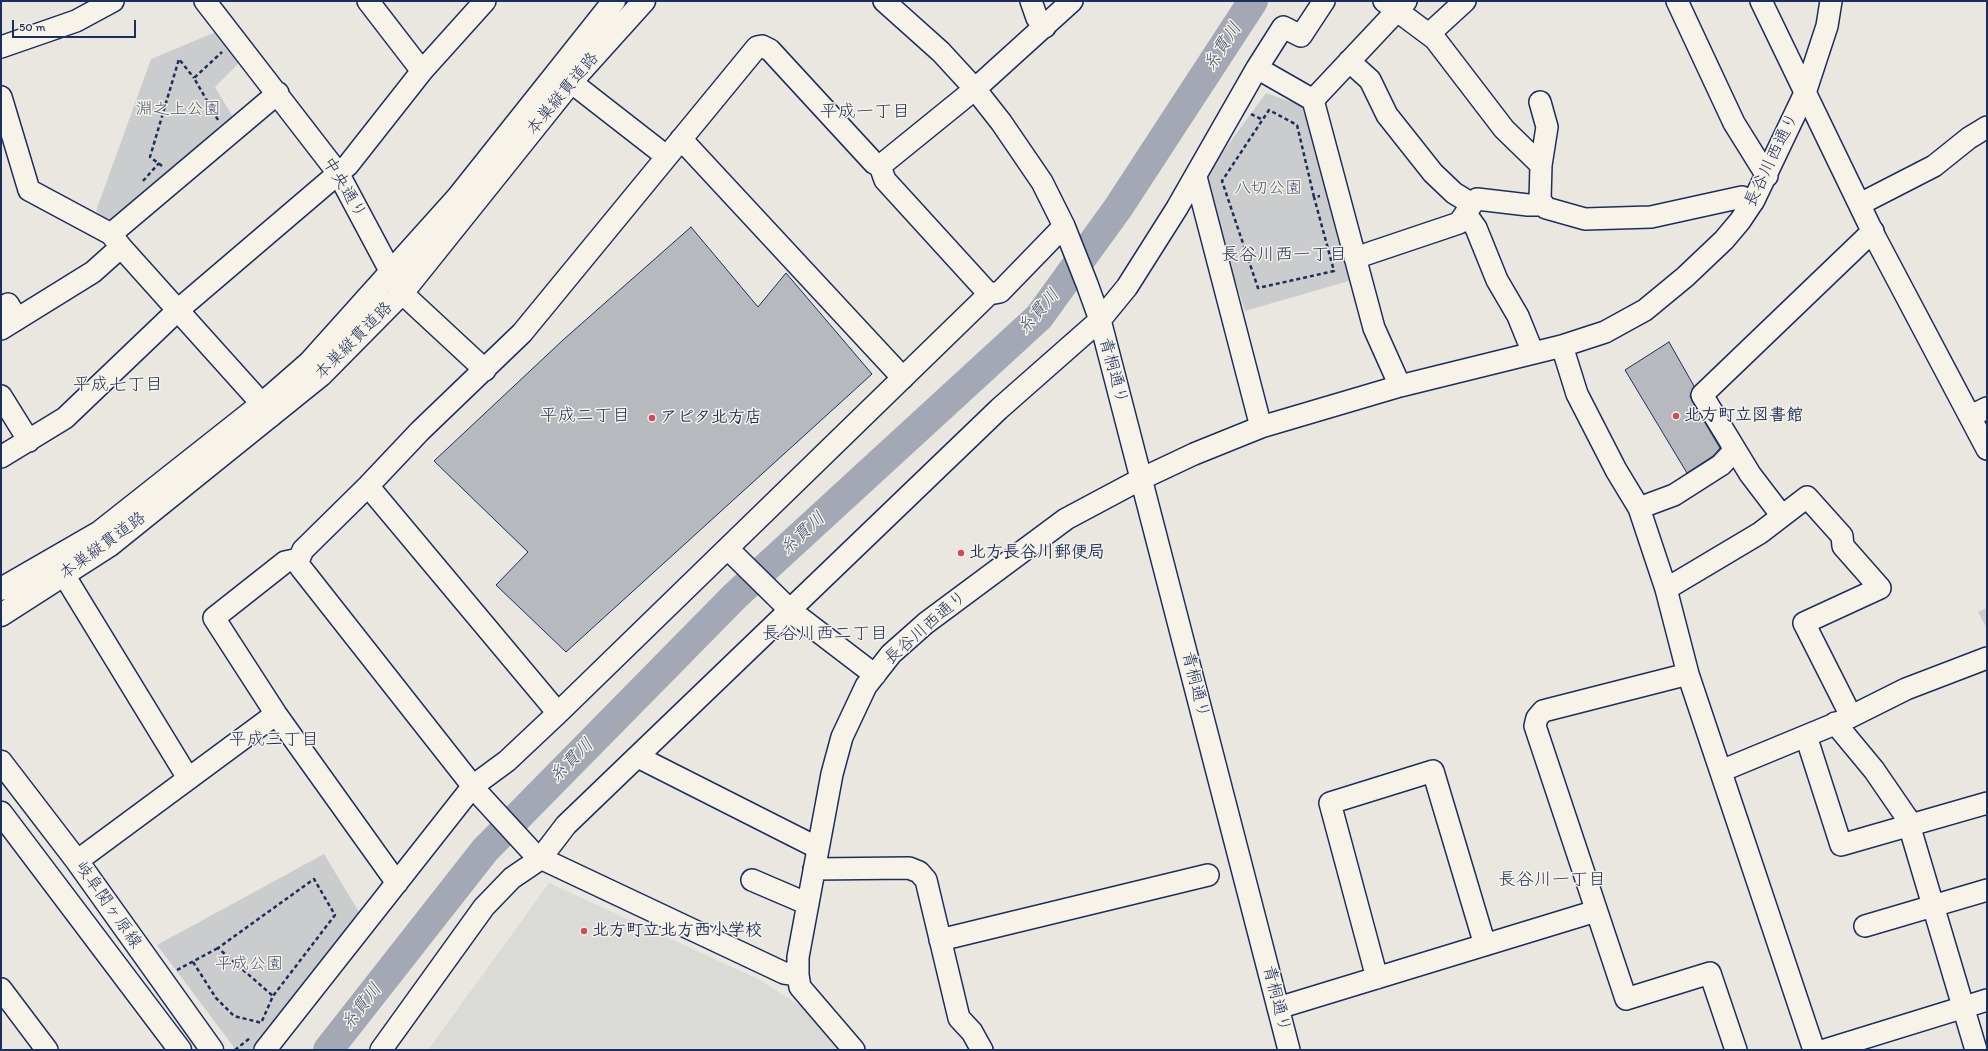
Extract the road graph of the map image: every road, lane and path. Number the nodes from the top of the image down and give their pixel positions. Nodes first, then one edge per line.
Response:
1 (113, 1) edge
2 (205, 1) edge
3 (368, 1) edge
4 (485, 1) edge
5 (614, 1) edge
6 (644, 1) edge
7 (884, 1) edge
8 (1031, 1) edge
9 (1072, 1) edge
10 (1324, 1) edge
11 (1465, 1) edge
12 (1677, 1) edge
13 (1761, 1) edge
14 (1831, 1) edge
15 (1396, 4) edge
16 (1045, 27) junction
17 (1429, 34) junction
18 (235, 40) junction
19 (1, 47) edge
20 (1349, 61) junction
21 (1257, 68) junction
22 (422, 71) junction
23 (194, 78) junction
24 (571, 82) junction
25 (975, 89) junction
26 (278, 93) junction
27 (1805, 93) junction
28 (1, 97) edge
29 (1313, 100) junction
30 (1540, 102) dead end
31 (213, 124) dead end
32 (1987, 127) edge
33 (681, 139) junction
34 (666, 156) junction
35 (1541, 165) junction
36 (880, 166) junction
37 (338, 173) junction
38 (1767, 176) junction
39 (1196, 177) junction
40 (176, 178) junction
41 (1338, 190) junction
42 (1314, 197) junction
43 (1753, 202) junction
44 (1860, 204) junction
45 (1544, 205) junction
46 (1469, 209) junction
47 (1064, 226) junction
48 (1873, 231) junction
49 (116, 241) junction
50 (1355, 258) junction
51 (391, 272) junction
52 (402, 293) junction
53 (989, 294) junction
54 (178, 310) junction
55 (6, 319) edge
56 (1100, 320) junction
57 (1562, 346) junction
58 (1533, 353) junction
59 (485, 370) junction
60 (903, 378) junction
61 (1400, 386) junction
62 (1, 396) edge
63 (266, 410) junction
64 (1979, 412) edge
65 (1261, 427) junction
66 (29, 441) junction
67 (1987, 449) edge
68 (1735, 450) junction
69 (1, 457) edge
70 (1141, 479) junction
71 (368, 486) junction
72 (1639, 508) junction
73 (1782, 516) junction
74 (731, 552) junction
75 (300, 559) junction
76 (64, 575) junction
77 (1, 589) edge
78 (1666, 589) junction
79 (787, 608) junction
80 (1, 615) edge
81 (1987, 658) edge
82 (1688, 674) junction
83 (875, 675) junction
84 (558, 713) junction
85 (276, 714) junction
86 (1843, 720) junction
87 (1806, 736) junction
88 (638, 756) junction
89 (1, 762) edge
90 (1721, 772) junction
91 (188, 778) junction
92 (476, 790) junction
93 (1987, 803) edge
94 (1, 813) edge
95 (1909, 825) junction
96 (818, 848) junction
97 (538, 857) junction
98 (77, 861) junction
99 (814, 869) junction
100 (1208, 875) dead end
101 (752, 880) dead end
102 (397, 883) junction
103 (1987, 890) edge
104 (808, 904) junction
105 (1933, 906) junction
106 (1596, 911) junction
107 (1865, 926) dead end
108 (940, 940) junction
109 (1485, 945) junction
110 (218, 948) junction
111 (192, 962) junction
112 (798, 975) junction
113 (1377, 978) junction
114 (160, 979) junction
115 (2, 994) edge
116 (273, 996) junction
117 (1987, 1000) edge
118 (1278, 1008) junction
119 (1962, 1008) junction
120 (262, 1023) junction
121 (260, 1027) dead end
122 (259, 1043) edge
123 (47, 1050) edge
124 (180, 1050) edge
125 (212, 1050) edge
126 (235, 1050) edge
127 (381, 1050) edge
128 (854, 1050) edge
129 (982, 1050) edge
130 (1289, 1050) edge
131 (1736, 1050) edge
132 (1814, 1050) edge
133 (1825, 1050) edge
134 (1976, 1050) edge

1 - 19 street
2 - 18 street, 中央通り
3 - 22 street
4 - 22 street
5 - 51 main road, 本巣縦貫道路
6 - 24 main road, 本巣縦貫道路
7 - 25 street, 青桐通り
8 - 16 street
9 - 16 street
10 - 21 street
11 - 17 street
12 - 38 street
13 - 27 street
14 - 27 street, 長谷川西通り
15 - 17 street
15 - 20 street
16 - 25 street
17 - 35 street
18 - 23 path
18 - 26 street, 中央通り
20 - 29 street
20 - 46 street
21 - 29 street
21 - 39 street
22 - 37 street
23 - 31 path
23 - 40 path
24 - 34 street
24 - 52 main road, 本巣縦貫道路
25 - 36 street
25 - 47 street, 青桐通り
26 - 37 street, 中央通り
26 - 40 street
27 - 38 street, 長谷川西通り
27 - 44 street
28 - 49 street
29 - 41 street
30 - 35 street
32 - 44 street
33 - 34 street
33 - 36 street
33 - 60 street
34 - 59 street
35 - 45 street
36 - 53 street
37 - 51 street, 中央通り
37 - 54 street
38 - 43 street, 長谷川西通り
39 - 56 street
39 - 65 street
40 - 49 street
41 - 42 path
41 - 50 street
42 - 42 path
43 - 45 street
43 - 57 street, 長谷川西通り
44 - 48 street
45 - 46 street
46 - 50 street
46 - 58 street
47 - 53 street
47 - 56 street, 青桐通り
48 - 64 street
48 - 68 street
49 - 54 street
49 - 55 street
50 - 61 street
51 - 52 street, 中央通り
51 - 63 main road, 本巣縦貫道路
52 - 59 street, 中央通り
52 - 63 main road, 本巣縦貫道路
53 - 60 street
54 - 63 street
54 - 66 street
56 - 70 street, 青桐通り
56 - 79 street
57 - 58 street, 長谷川西通り
57 - 72 street
58 - 61 street, 長谷川西通り
59 - 71 street
60 - 74 street
61 - 65 street, 長谷川西通り
62 - 66 street
63 - 76 main road, 本巣縦貫道路
63 - 77 main road, 本巣縦貫道路
64 - 67 street
65 - 70 street, 長谷川西通り
66 - 69 street
68 - 72 street
68 - 73 street
70 - 83 street, 長谷川西通り
70 - 118 street, 青桐通り
71 - 75 street
71 - 84 street
72 - 78 street
73 - 78 street
73 - 86 street
74 - 79 street
74 - 84 street
75 - 85 street
75 - 92 street
76 - 80 main road, 本巣縦貫道路
76 - 91 street
78 - 82 street
79 - 83 street
79 - 88 street
81 - 86 street
82 - 90 street
82 - 106 street
83 - 96 street, 長谷川西通り
84 - 92 street
85 - 91 street
85 - 102 street
86 - 87 street
86 - 95 street
87 - 90 street
87 - 95 street
88 - 96 street
88 - 97 street
89 - 98 main road, 岐阜関ヶ原線
90 - 132 street
91 - 98 street
92 - 97 street
92 - 102 street
93 - 95 street
94 - 124 main road, 岐阜関ヶ原線
95 - 105 street
96 - 99 street, 長谷川西通り
97 - 112 street
97 - 127 street
98 - 114 main road, 岐阜関ヶ原線
99 - 104 street, 長谷川西通り
99 - 108 street
100 - 108 street
101 - 104 street
102 - 122 street
103 - 105 street
104 - 112 street, 長谷川西通り
105 - 107 street
105 - 119 street
106 - 109 street
106 - 131 street
108 - 129 street
109 - 113 street
109 - 113 street
110 - 111 path
110 - 116 path
110 - 116 path
111 - 114 path
111 - 120 path
112 - 128 street
113 - 118 street
114 - 125 main road, 岐阜関ヶ原線
115 - 123 street
116 - 120 path
117 - 119 street
118 - 130 street, 青桐通り
119 - 133 street
119 - 134 street
120 - 121 path
122 - 126 path

